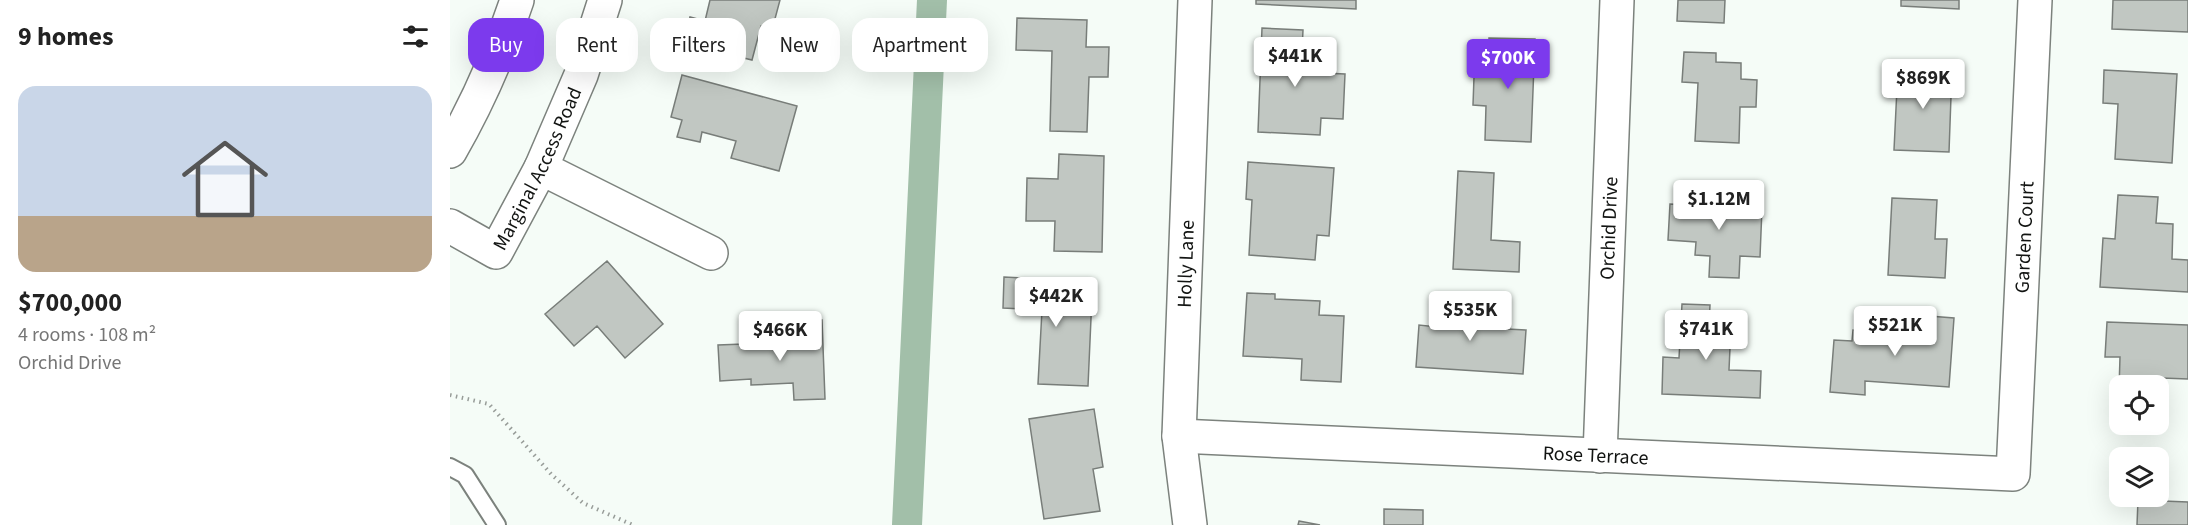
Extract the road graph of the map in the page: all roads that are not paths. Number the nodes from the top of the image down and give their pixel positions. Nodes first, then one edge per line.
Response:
1 (517, 0) edge
2 (605, 0) edge
3 (1195, 0) edge
4 (1617, 0) edge
5 (2035, 0) edge
6 (450, 151) edge
7 (541, 168) junction
8 (450, 226) edge
9 (711, 253) dead end
10 (1179, 436) junction
11 (1600, 456) junction
12 (450, 467) edge
13 (2013, 474) joint
14 (497, 525) edge
15 (1190, 525) edge

1 - 6 street
2 - 7 street, Marginal Access Road
3 - 10 street, Holly Lane
4 - 11 street, Orchid Drive
5 - 13 street, Garden Court
7 - 8 street, Marginal Access Road
7 - 9 street
10 - 11 street, Rose Terrace
10 - 15 street, Holly Lane
11 - 13 street, Rose Terrace
12 - 14 lane

